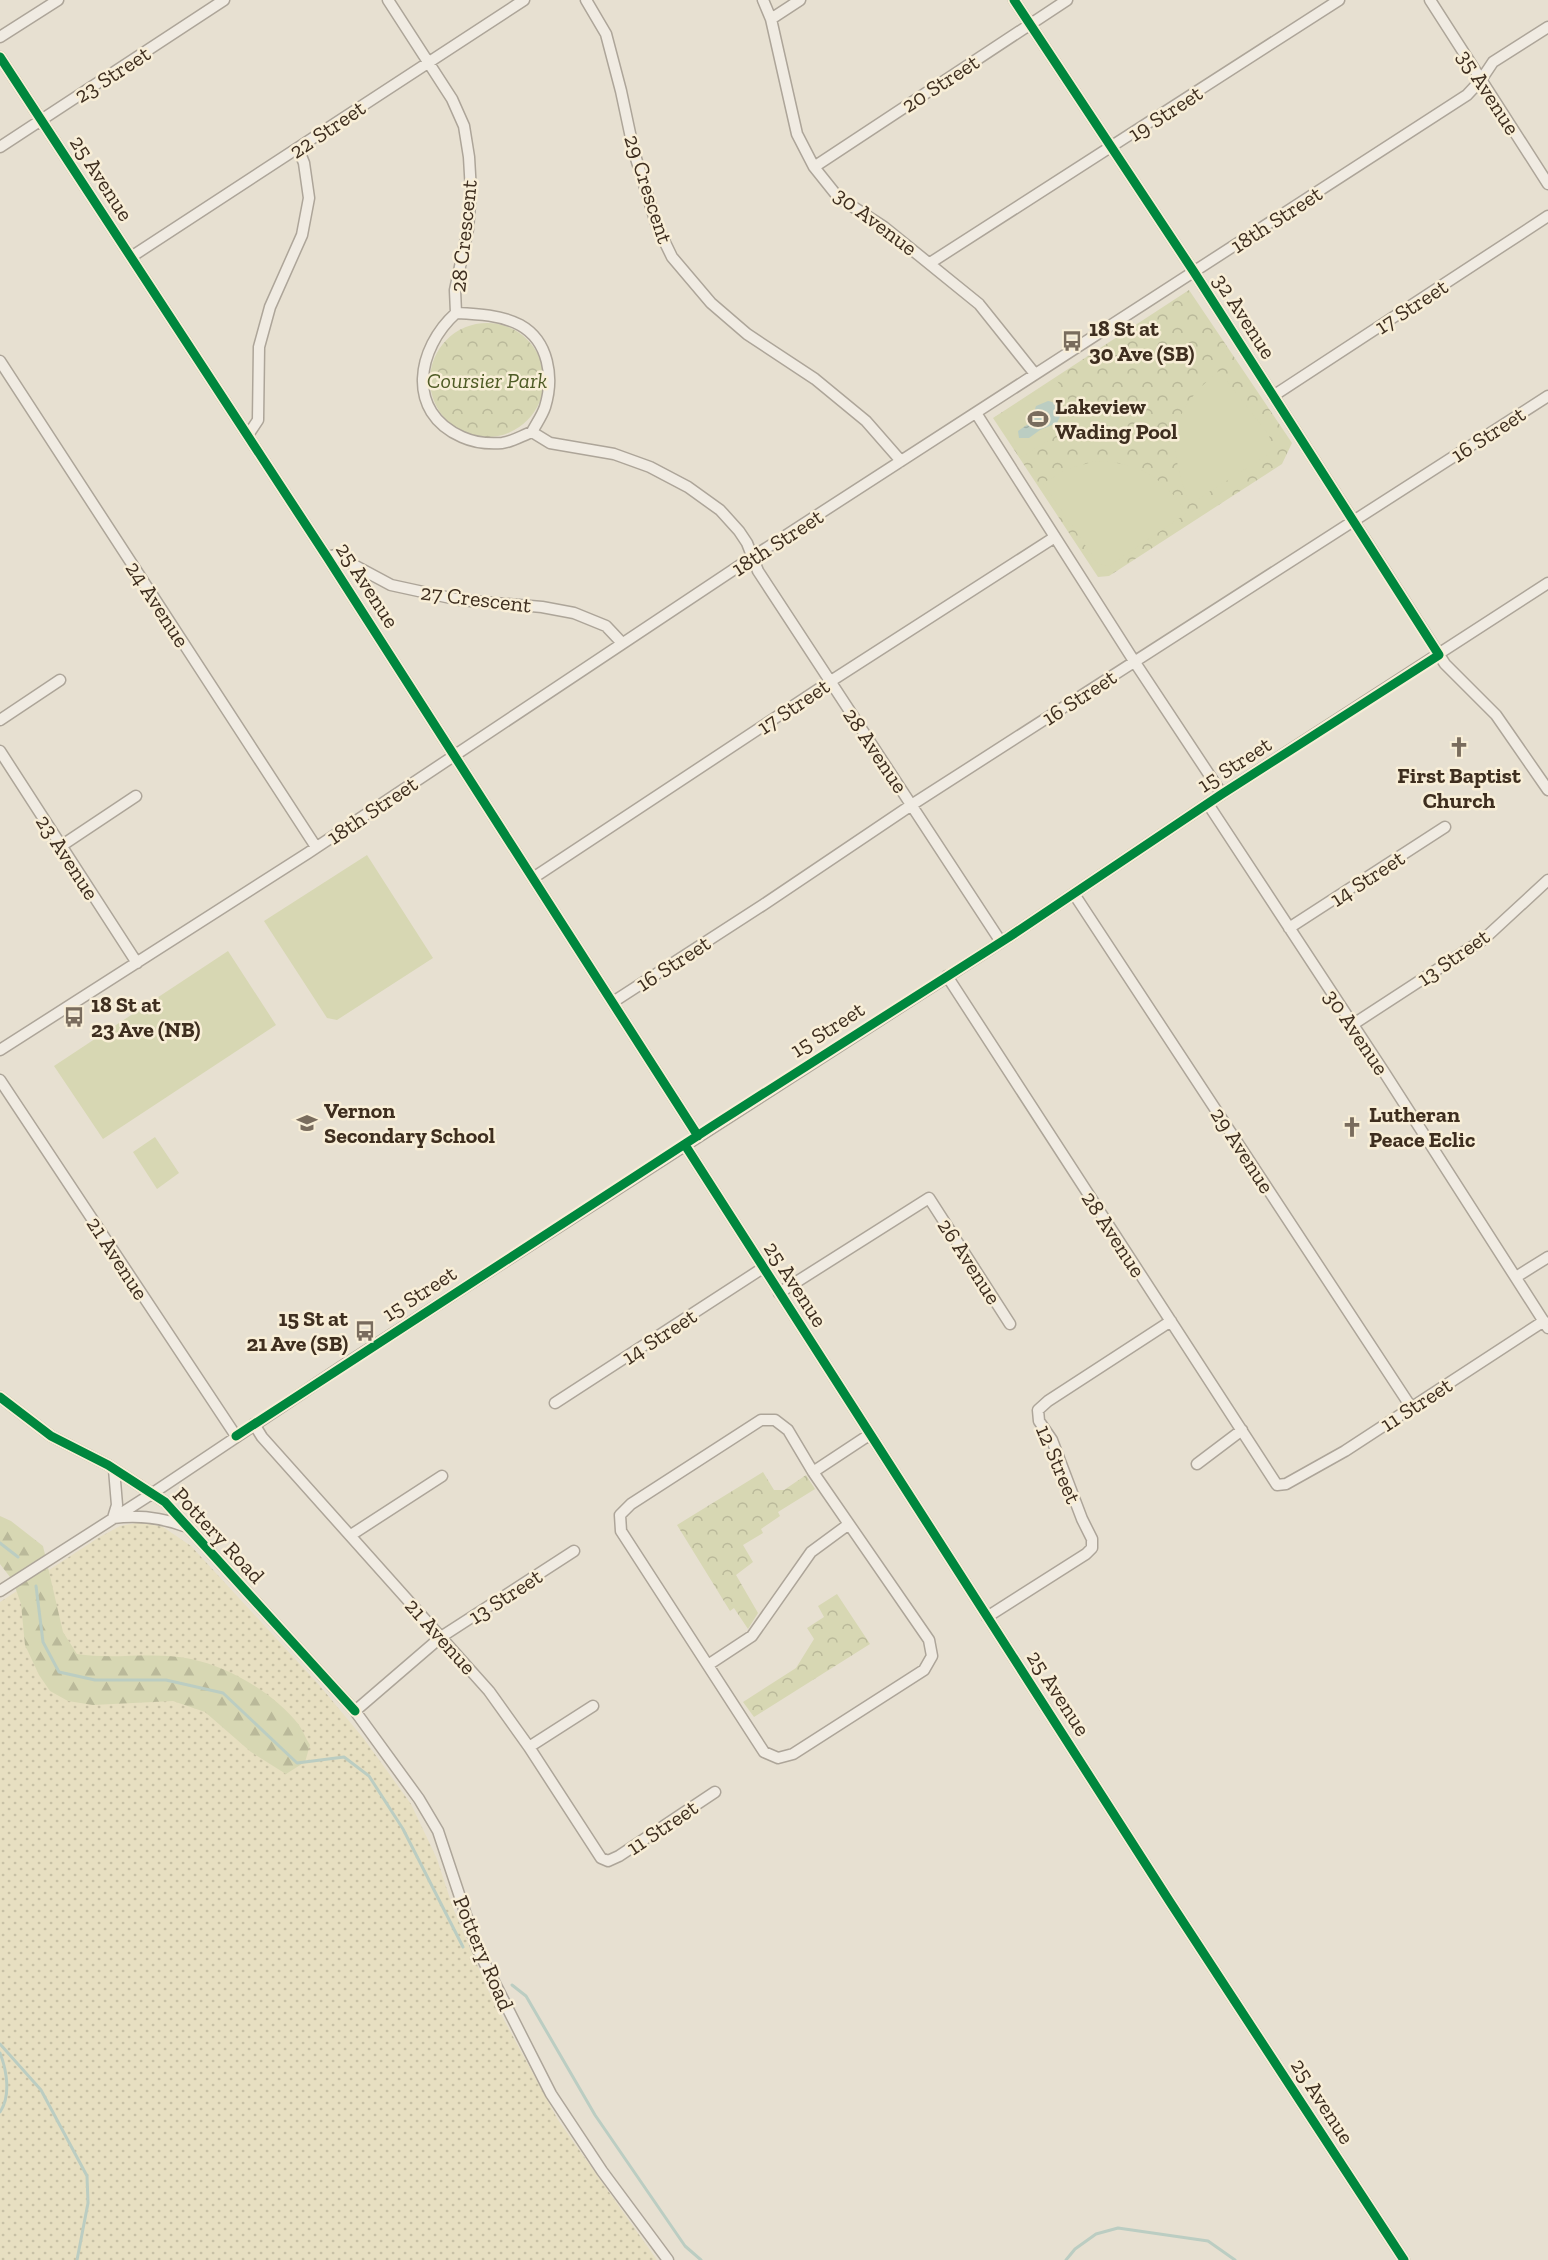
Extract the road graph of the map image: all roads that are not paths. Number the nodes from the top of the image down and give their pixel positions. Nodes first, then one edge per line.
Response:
1 (58, 0) edge
2 (224, 0) edge
3 (388, 0) edge
4 (524, 0) edge
5 (586, 0) edge
6 (763, 0) edge
7 (800, 0) edge
8 (1014, 0) edge
9 (1067, 0) edge
10 (1339, 0) edge
11 (1430, 0) edge
12 (771, 19) junction
13 (1030, 24) junction
14 (1548, 27) edge
15 (0, 37) edge
16 (0, 57) edge
17 (428, 62) junction
18 (1481, 80) junction
19 (42, 121) junction
20 (0, 147) edge
21 (298, 148) junction
22 (1110, 148) junction
23 (814, 166) junction
24 (1547, 180) edge
25 (1548, 216) edge
26 (130, 257) junction
27 (930, 263) junction
28 (1194, 272) junction
29 (456, 313) junction
30 (0, 361) edge
31 (1035, 374) junction
32 (1273, 396) junction
33 (1548, 396) edge
34 (976, 413) junction
35 (532, 432) junction
36 (248, 435) junction
37 (901, 462) junction
38 (1354, 520) junction
39 (1055, 537) junction
40 (327, 557) junction
41 (751, 558) junction
42 (1548, 583) edge
43 (622, 643) junction
44 (1439, 655) junction
45 (1134, 661) junction
46 (60, 680) dead end
47 (831, 681) junction
48 (0, 720) edge
49 (0, 752) edge
50 (454, 755) junction
51 (1548, 790) edge
52 (1222, 794) junction
53 (136, 796) dead end
54 (913, 804) junction
55 (1208, 804) junction
56 (1445, 827) dead end
57 (62, 846) junction
58 (316, 847) junction
59 (533, 878) junction
60 (1548, 880) edge
61 (1074, 894) junction
62 (1289, 928) junction
63 (1001, 942) junction
64 (137, 963) junction
65 (946, 976) junction
66 (613, 1002) junction
67 (1352, 1025) junction
68 (0, 1050) edge
69 (0, 1080) edge
70 (698, 1136) junction
71 (685, 1145) junction
72 (1548, 1257) edge
73 (763, 1269) junction
74 (1516, 1277) junction
75 (779, 1293) junction
76 (1171, 1321) junction
77 (1010, 1324) dead end
78 (1546, 1325) edge
79 (0, 1397) edge
80 (555, 1403) dead end
81 (1411, 1407) junction
82 (254, 1424) junction
83 (1242, 1430) junction
84 (869, 1435) junction
85 (236, 1436) junction
86 (1197, 1464) dead end
87 (114, 1469) junction
88 (813, 1472) junction
89 (442, 1476) dead end
90 (1286, 1484) joint
91 (153, 1493) junction
92 (113, 1518) junction
93 (849, 1524) junction
94 (188, 1528) junction
95 (351, 1535) junction
96 (574, 1551) dead end
97 (0, 1591) edge
98 (987, 1617) junction
99 (441, 1637) junction
100 (708, 1665) junction
101 (593, 1706) dead end
102 (355, 1711) junction
103 (529, 1747) junction
104 (715, 1792) dead end
105 (608, 1861) joint
106 (668, 2260) edge
107 (1404, 2260) edge

1 - 15 street
2 - 19 street, 23 Street
3 - 17 street
4 - 17 street, 22 Street
5 - 37 street, 29 Crescent
6 - 12 street, 30 Avenue
7 - 12 street
8 - 13 street, 32 Avenue
9 - 13 street, 20 Street
10 - 22 street, 19 Street
11 - 18 street, 35 Avenue
12 - 23 street, 30 Avenue
13 - 22 street, 32 Avenue
13 - 23 street, 20 Street
14 - 18 street, 18th Street
16 - 19 street, 25 Avenue
17 - 21 street, 22 Street
17 - 29 street, 28 Crescent
18 - 24 street, 35 Avenue
18 - 28 street, 18th Street
19 - 20 street, 23 Street
19 - 26 street, 25 Avenue
21 - 26 street, 22 Street
21 - 36 street
22 - 27 street, 19 Street
22 - 28 street, 32 Avenue
23 - 27 street, 30 Avenue
25 - 32 street, 17 Street
26 - 36 street, 25 Avenue
27 - 31 street, 30 Avenue
28 - 31 street, 18th Street
28 - 32 street, 32 Avenue
29 - 35 street, 28 Crescent
29 - 35 street, 28 Crescent
30 - 58 street, 24 Avenue
31 - 34 street, 18th Street
32 - 38 street, 32 Avenue
33 - 38 street, 16 Street
34 - 37 street, 18th Street
34 - 39 street
35 - 41 street
36 - 40 street, 25 Avenue
37 - 41 street, 18th Street
38 - 44 street, 32 Avenue
38 - 45 street, 16 Street
39 - 45 street
39 - 47 street, 17 Street
40 - 43 street, 27 Crescent
40 - 50 street, 25 Avenue
41 - 43 street, 18th Street
41 - 47 street, 28 Avenue
42 - 44 street, 15 Street
43 - 50 street, 18th Street
44 - 51 street, 32 Avenue
44 - 52 street, 15 Street
45 - 52 street
45 - 54 street, 16 Street
46 - 48 street
47 - 54 street, 28 Avenue
47 - 59 street, 17 Street
49 - 57 street, 23 Avenue
50 - 58 street, 18th Street
50 - 59 street, 25 Avenue
52 - 55 street, 15 Street
53 - 57 street
54 - 63 street, 28 Avenue
54 - 66 street, 16 Street
55 - 61 street, 15 Street
55 - 62 street, 30 Avenue
56 - 62 street, 14 Street
57 - 64 street, 23 Avenue
58 - 64 street, 18th Street
59 - 66 street, 25 Avenue
60 - 67 street, 13 Street
61 - 63 street, 15 Street
61 - 81 street, 29 Avenue
62 - 67 street, 30 Avenue
63 - 65 street, 15 Street
64 - 68 street, 18th Street
65 - 70 street, 15 Street
65 - 76 street, 28 Avenue
66 - 70 street, 25 Avenue
67 - 74 street, 30 Avenue
69 - 85 street, 21 Avenue
70 - 71 street, 15 Street
71 - 73 street, 25 Avenue
71 - 82 street, 15 Street
72 - 74 street
73 - 75 street, 25 Avenue
73 - 80 street, 14 Street
74 - 78 street, 30 Avenue
75 - 77 street, 26 Avenue
75 - 84 street, 25 Avenue
76 - 83 street, 28 Avenue
76 - 98 street, 12 Street
78 - 81 street, 11 Street
79 - 87 street, Pottery Road
81 - 90 street, 11 Street
82 - 85 street, 15 Street
82 - 95 street, 21 Avenue
83 - 86 street
83 - 90 street, 28 Avenue
84 - 88 street
84 - 98 street, 25 Avenue
85 - 91 street, 15 Street
87 - 91 street, Pottery Road
87 - 92 street
88 - 93 street
88 - 100 street
89 - 95 street
91 - 92 street, 15 Street
91 - 94 street, Pottery Road
92 - 94 street
92 - 97 street, 15 Street
93 - 100 street
93 - 100 street
94 - 102 street, Pottery Road
95 - 99 street, 21 Avenue
96 - 99 street, 13 Street
98 - 107 street, 25 Avenue
99 - 102 street, 13 Street
99 - 103 street, 21 Avenue
101 - 103 street
102 - 106 street, Pottery Road
103 - 105 street, 21 Avenue
104 - 105 street, 11 Street

